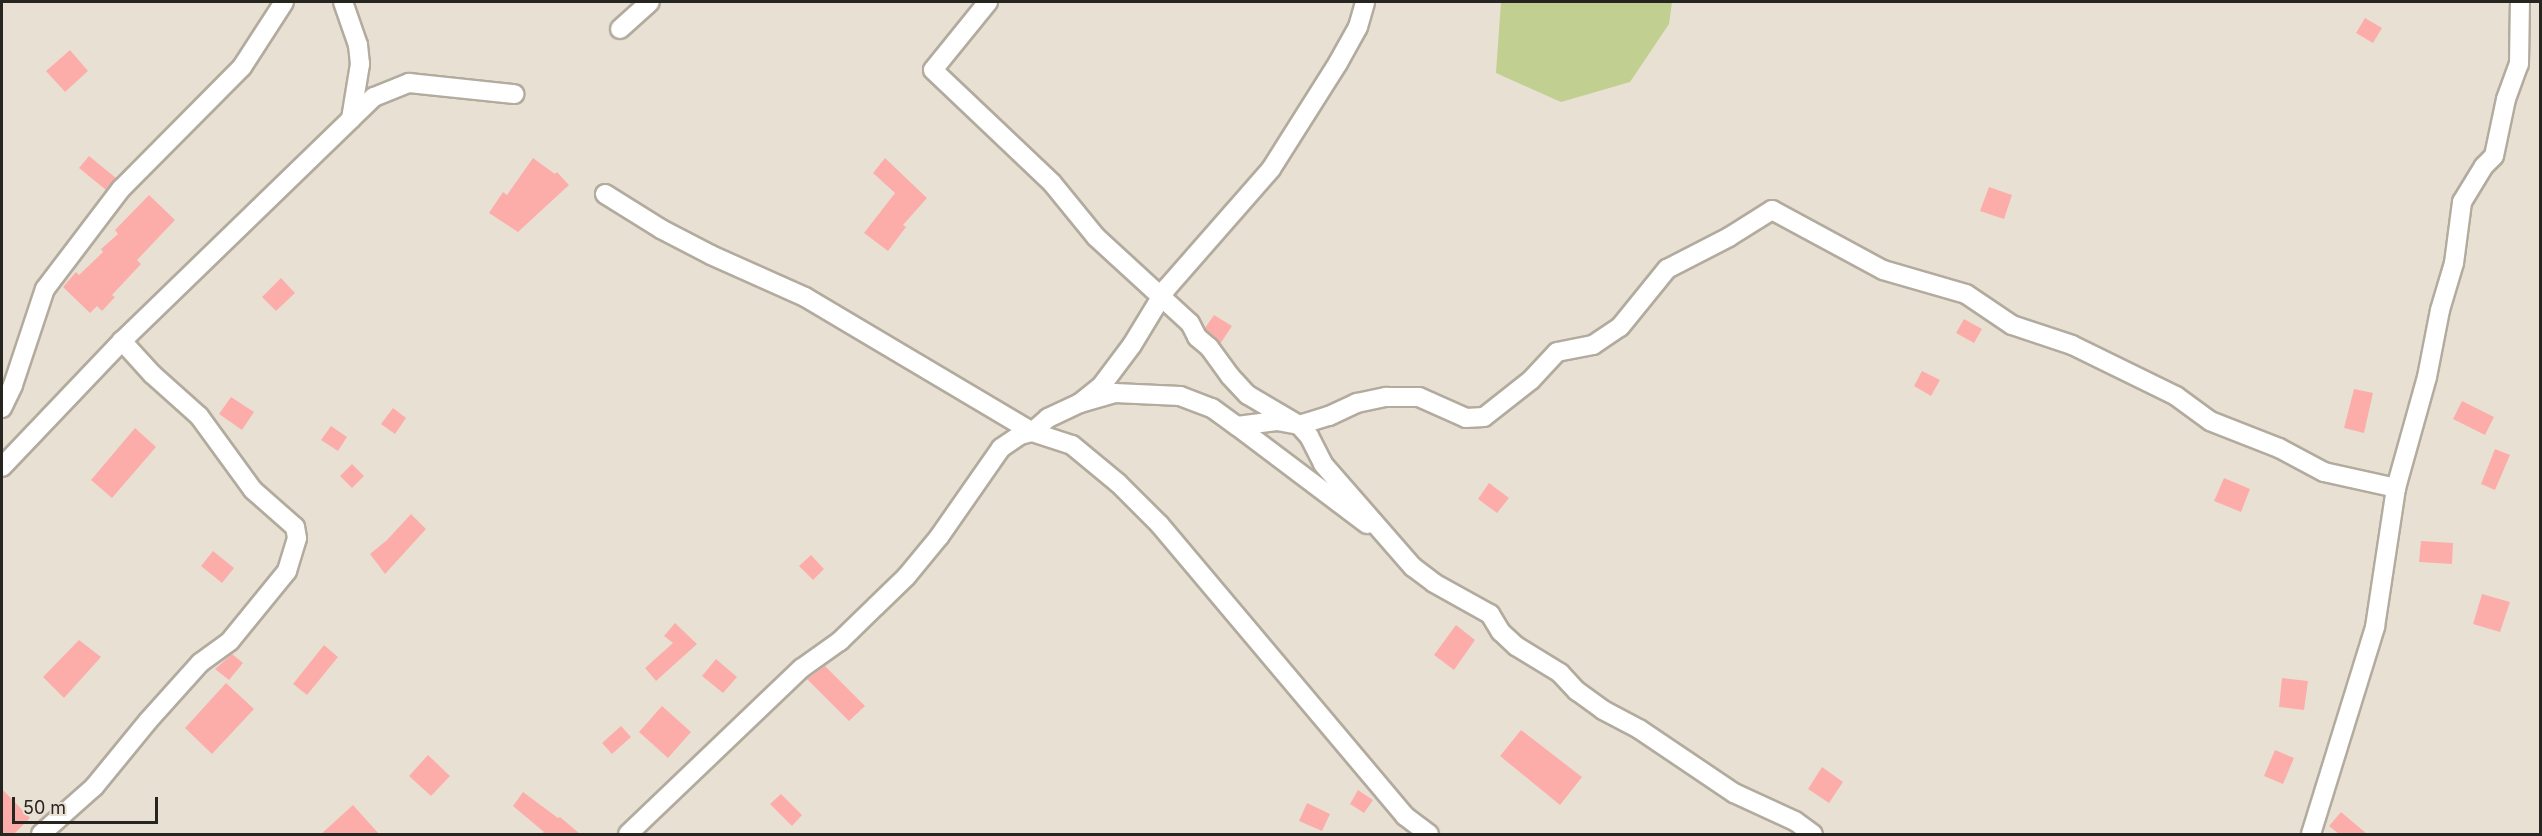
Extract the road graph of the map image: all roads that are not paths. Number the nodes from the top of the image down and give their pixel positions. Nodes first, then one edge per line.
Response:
1 (284, 2) edge
2 (343, 2) edge
3 (650, 2) edge
4 (988, 2) edge
5 (1365, 2) edge
6 (2520, 2) edge
7 (620, 29) dead end
8 (514, 94) dead end
9 (351, 119) junction
10 (605, 194) dead end
11 (1161, 297) junction
12 (122, 341) junction
13 (1080, 403) junction
14 (2, 408) edge
15 (1299, 425) junction
16 (1237, 426) junction
17 (1032, 432) junction
18 (2, 467) edge
19 (2396, 488) junction
20 (1383, 535) junction
21 (41, 834) edge
22 (628, 834) edge
23 (1429, 834) edge
24 (1813, 834) edge
25 (2311, 834) edge

1 - 14 street
2 - 9 street
3 - 7 street
4 - 11 street
5 - 11 street
6 - 19 street
8 - 9 street
9 - 12 street
10 - 17 street
11 - 13 street
11 - 15 street
12 - 18 street
12 - 21 street
13 - 16 street
13 - 17 street
15 - 16 street
15 - 19 street
15 - 20 street
16 - 20 street
17 - 22 street
17 - 23 street
19 - 25 street
20 - 24 street

